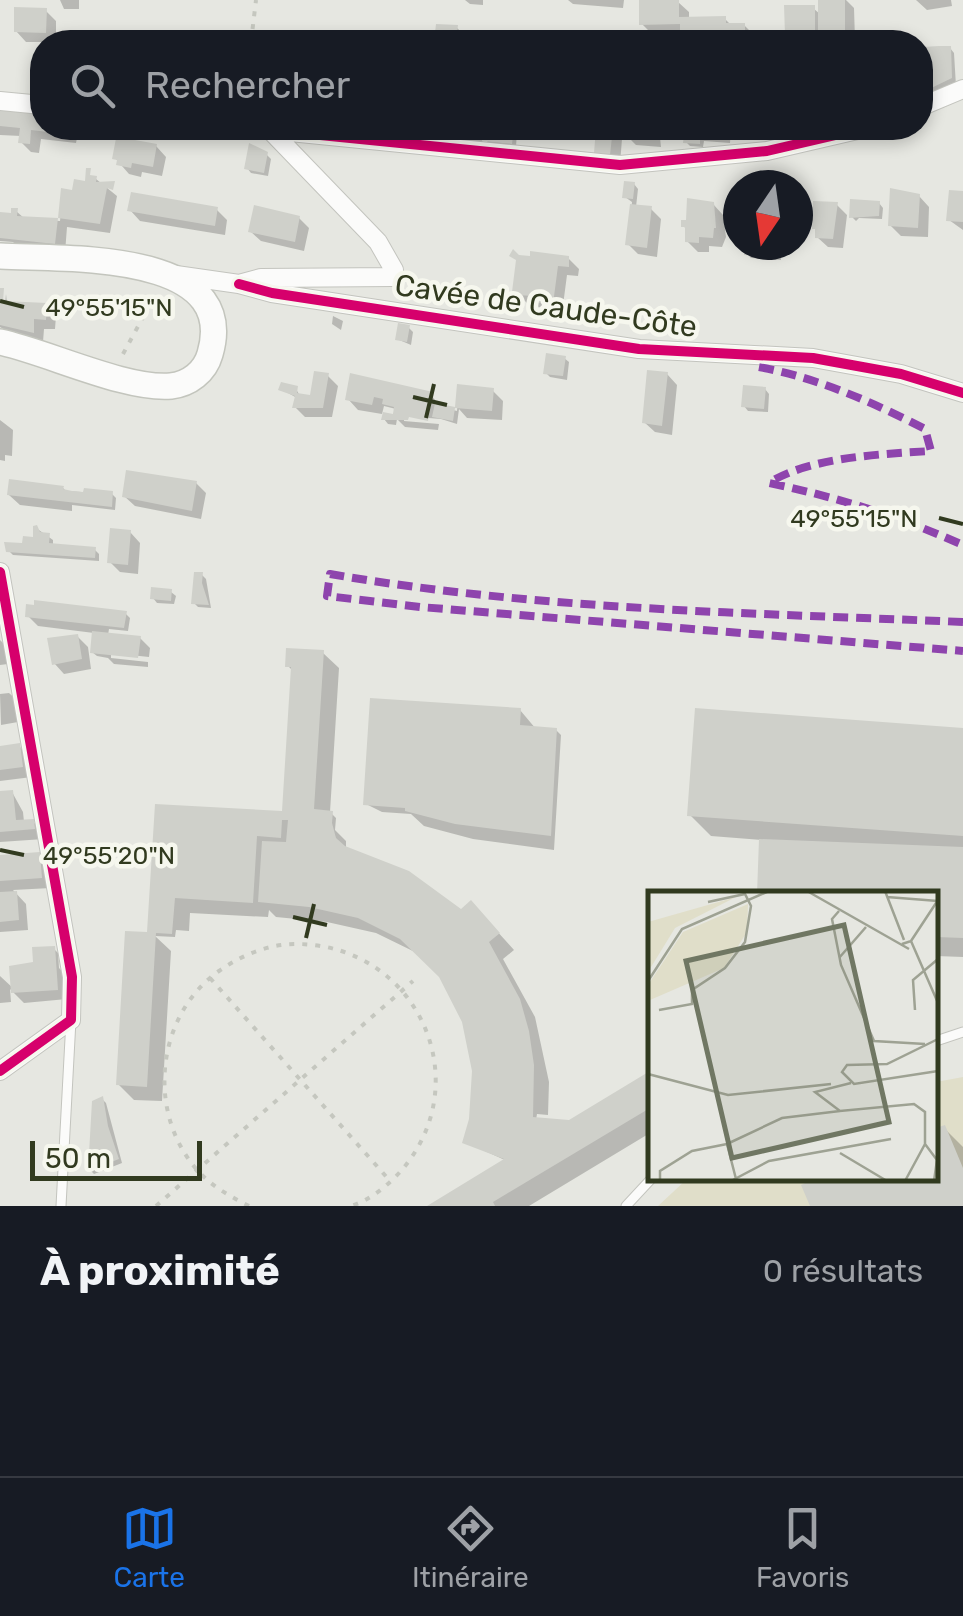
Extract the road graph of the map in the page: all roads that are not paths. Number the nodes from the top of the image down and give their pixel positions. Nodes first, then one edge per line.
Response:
1 (963, 90) edge
2 (0, 100) edge
3 (933, 102) edge
4 (30, 104) edge
5 (273, 140) edge
6 (371, 140) edge
7 (814, 140) edge
8 (0, 256) edge
9 (173, 283) junction
10 (239, 284) junction
11 (0, 342) edge
12 (963, 393) edge
13 (0, 572) edge
14 (71, 1020) junction
15 (963, 1032) edge
16 (938, 1040) edge
17 (0, 1071) edge
18 (649, 1181) edge
19 (62, 1206) edge
20 (626, 1206) edge

1 - 3 street
2 - 4 street
5 - 10 street
6 - 7 street
8 - 9 main road
9 - 10 street
9 - 11 main road
10 - 12 street, Cavée de Caude-Côte
13 - 14 street
14 - 17 street
14 - 19 lane
15 - 16 lane
18 - 20 lane

